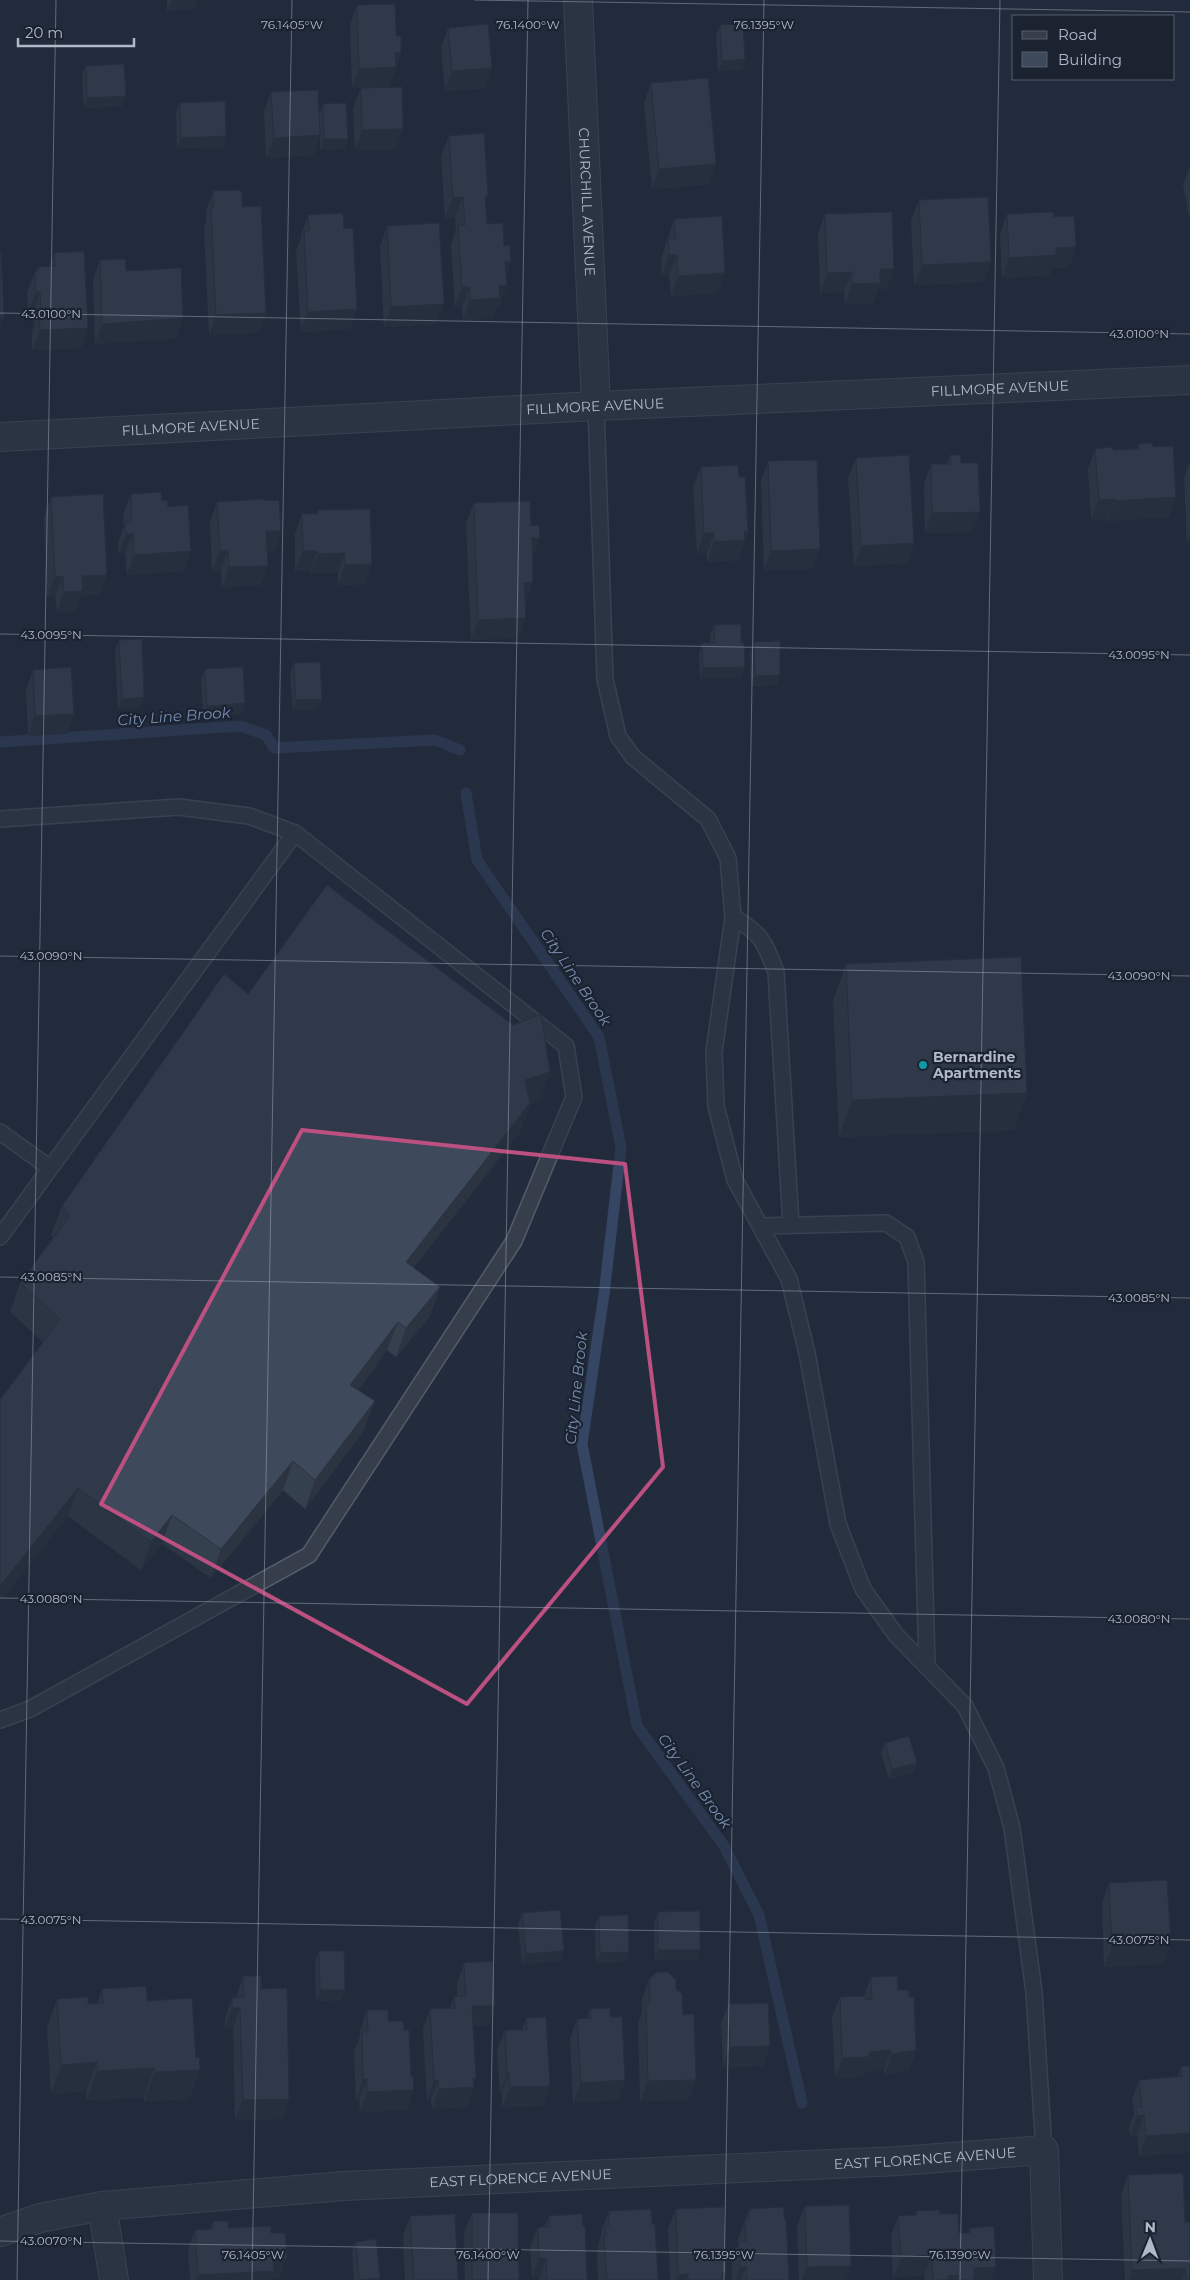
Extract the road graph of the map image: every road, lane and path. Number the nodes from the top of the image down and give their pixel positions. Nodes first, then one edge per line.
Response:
1 (578, 0) edge
2 (1190, 380) edge
3 (596, 406) junction
4 (0, 437) edge
5 (0, 819) edge
6 (295, 833) junction
7 (733, 917) junction
8 (0, 1132) edge
9 (50, 1168) junction
10 (791, 1225) junction
11 (760, 1226) junction
12 (0, 1237) edge
13 (927, 1666) junction
14 (0, 1720) edge
15 (1044, 2150) junction
16 (102, 2206) junction
17 (0, 2232) edge
18 (114, 2280) edge
19 (1048, 2280) edge

1 - 3 street, CHURCHILL AVENUE
2 - 3 street, FILLMORE AVENUE
3 - 4 street, FILLMORE AVENUE
3 - 7 lane
5 - 6 lane
6 - 9 lane
6 - 14 lane
7 - 10 lane
7 - 11 lane
8 - 9 lane
9 - 12 lane
10 - 11 lane
10 - 13 lane
11 - 13 lane
13 - 15 lane
15 - 16 street, EAST FLORENCE AVENUE
15 - 19 street
16 - 17 street, EAST FLORENCE AVENUE
16 - 18 street

